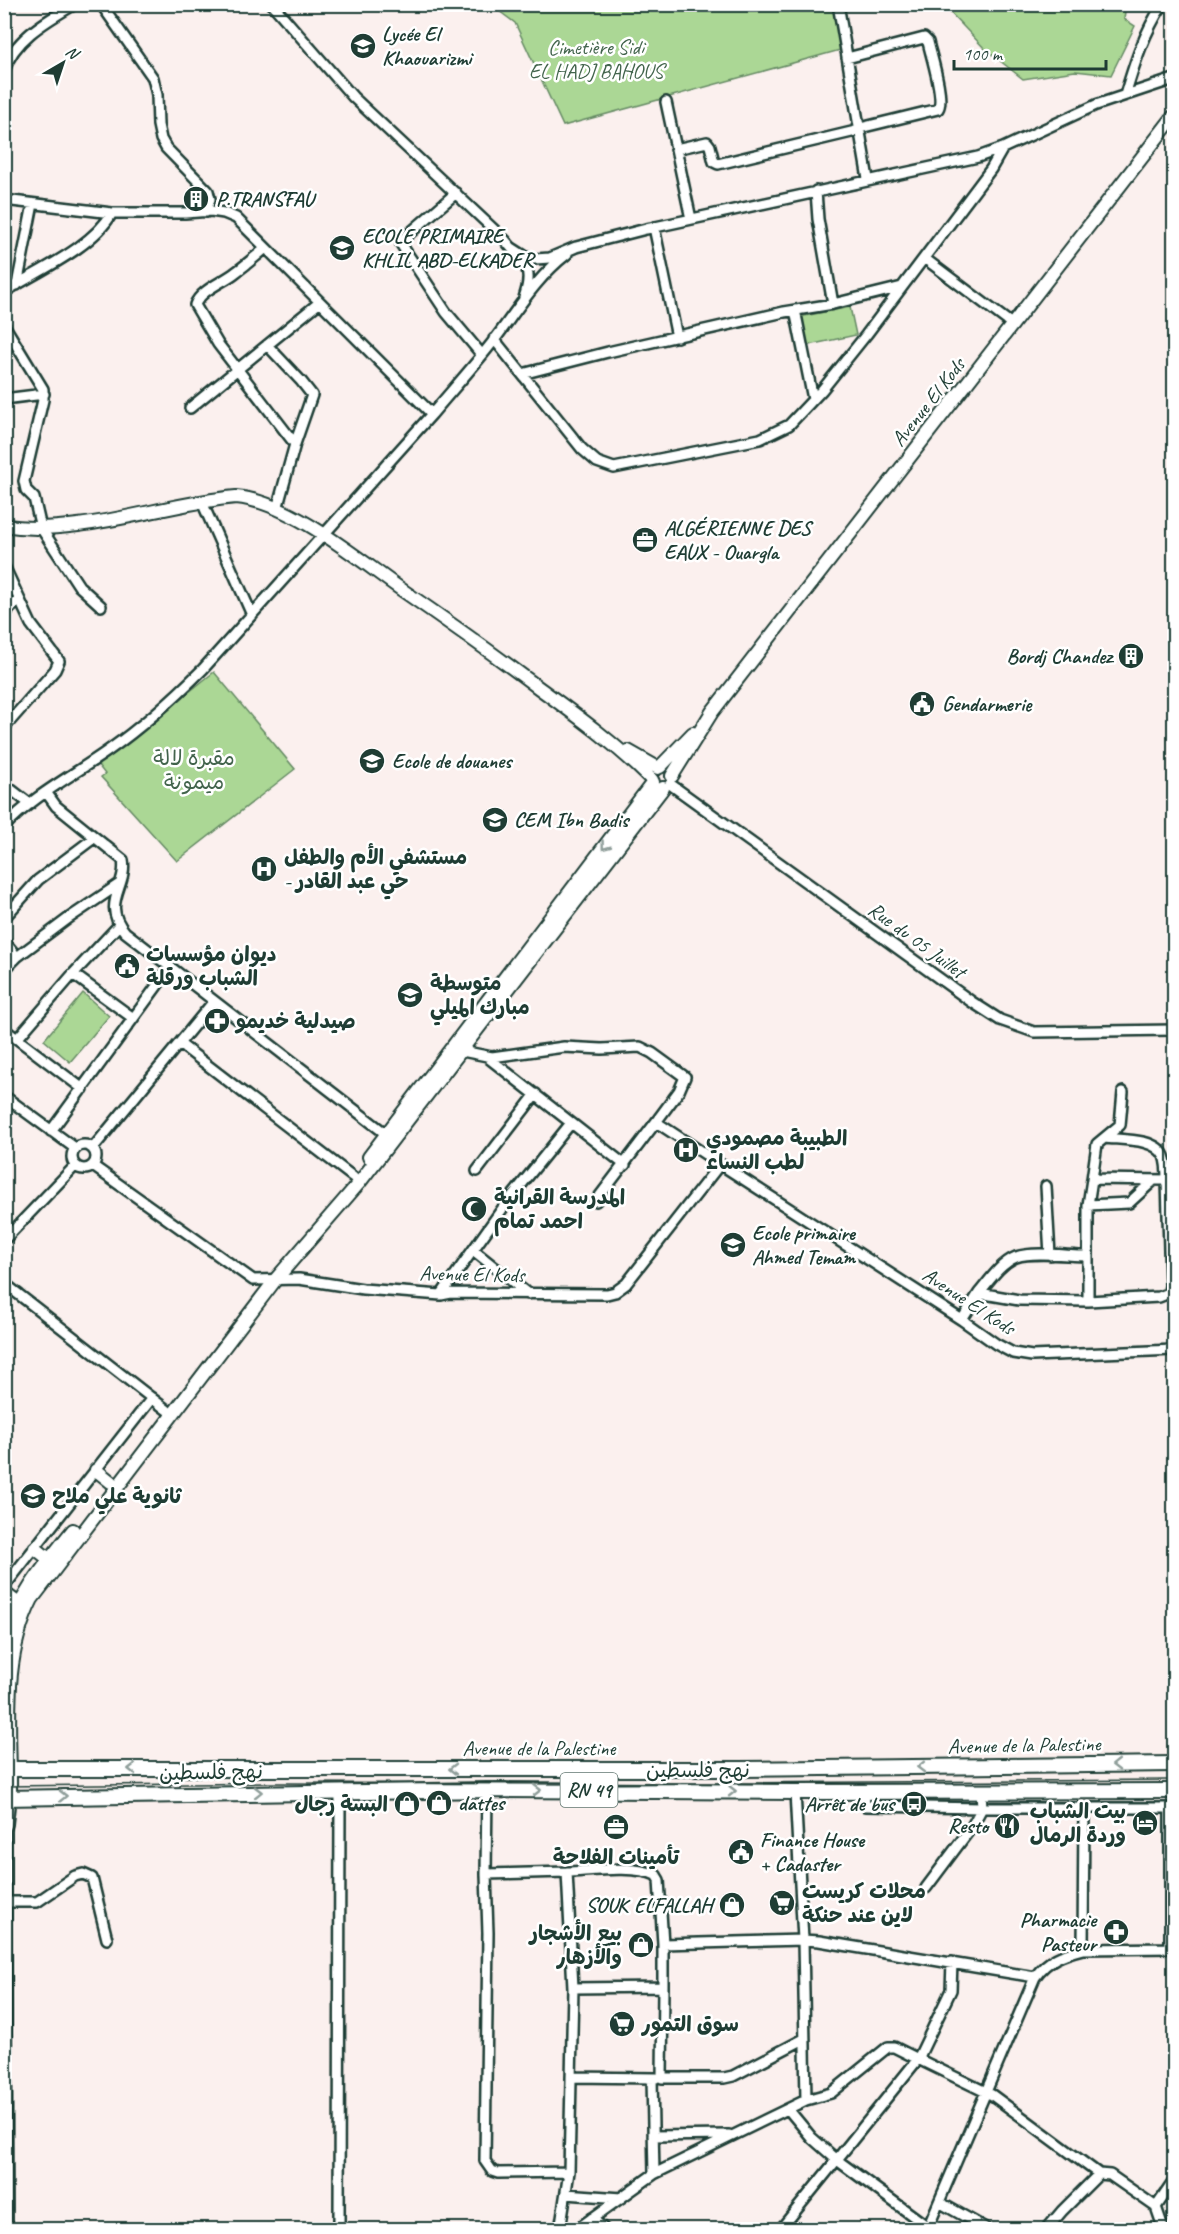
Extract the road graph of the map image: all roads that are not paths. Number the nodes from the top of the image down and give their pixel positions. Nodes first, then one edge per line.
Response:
1 (75, 4) edge
2 (101, 4) edge
3 (272, 4) edge
4 (838, 4) edge
5 (1163, 4) edge
6 (847, 58) junction
7 (4, 71) edge
8 (1174, 79) edge
9 (1125, 95) junction
10 (666, 102) dead end
11 (1174, 116) edge
12 (860, 129) junction
13 (1003, 148) junction
14 (676, 149) junction
15 (868, 179) junction
16 (816, 191) junction
17 (456, 193) junction
18 (4, 201) edge
19 (33, 204) junction
20 (206, 212) junction
21 (112, 213) junction
22 (691, 219) junction
23 (654, 227) junction
24 (576, 247) junction
25 (266, 248) junction
26 (512, 248) junction
27 (924, 258) junction
28 (16, 285) junction
29 (902, 287) junction
30 (4, 292) edge
31 (524, 298) junction
32 (320, 302) junction
33 (833, 304) junction
34 (795, 310) junction
35 (1013, 325) junction
36 (5, 329) edge
37 (677, 337) junction
38 (495, 339) junction
39 (267, 345) junction
40 (482, 355) junction
41 (237, 370) junction
42 (522, 374) junction
43 (44, 394) junction
44 (4, 399) edge
45 (813, 399) junction
46 (190, 408) dead end
47 (432, 414) junction
48 (295, 444) junction
49 (202, 502) junction
50 (277, 508) junction
51 (4, 525) edge
52 (41, 528) junction
53 (324, 536) junction
54 (4, 566) edge
55 (19, 600) junction
56 (101, 606) dead end
57 (4, 614) edge
58 (252, 615) junction
59 (712, 712) junction
60 (4, 728) edge
61 (612, 742) junction
62 (659, 767) junction
63 (662, 782) junction
64 (4, 783) edge
65 (46, 792) junction
66 (30, 804) junction
67 (4, 827) edge
68 (94, 838) junction
69 (118, 885) junction
70 (4, 918) edge
71 (119, 925) junction
72 (4, 941) edge
73 (17, 957) junction
74 (170, 968) junction
75 (4, 970) edge
76 (73, 974) junction
77 (214, 1001) junction
78 (133, 1018) junction
79 (4, 1029) edge
80 (1174, 1030) edge
81 (17, 1038) junction
82 (180, 1044) junction
83 (456, 1050) junction
84 (486, 1056) junction
85 (83, 1089) junction
86 (1123, 1092) dead end
87 (536, 1094) junction
88 (4, 1096) edge
89 (656, 1122) junction
90 (571, 1123) junction
91 (51, 1131) junction
92 (390, 1136) junction
93 (1105, 1138) junction
94 (93, 1148) junction
95 (75, 1149) junction
96 (720, 1164) junction
97 (625, 1165) junction
98 (75, 1166) junction
99 (93, 1166) junction
100 (477, 1171) dead end
101 (353, 1178) junction
102 (1092, 1179) junction
103 (1154, 1180) junction
104 (1167, 1180) junction
105 (1046, 1186) dead end
106 (596, 1201) dead end
107 (1088, 1205) junction
108 (4, 1240) edge
109 (473, 1250) junction
110 (1050, 1256) junction
111 (1087, 1256) junction
112 (272, 1280) junction
113 (4, 1282) edge
114 (979, 1293) junction
115 (528, 1294) junction
116 (441, 1295) junction
117 (1088, 1301) junction
118 (962, 1320) junction
119 (1174, 1350) edge
120 (152, 1398) junction
121 (167, 1410) junction
122 (96, 1470) junction
123 (111, 1482) junction
124 (36, 1548) junction
125 (50, 1560) junction
126 (4, 1587) edge
127 (4, 1593) edge
128 (19, 1604) junction
129 (4, 1642) edge
130 (1174, 1764) edge
131 (8, 1769) edge
132 (487, 1790) junction
133 (340, 1791) junction
134 (981, 1791) junction
135 (1153, 1791) junction
136 (1174, 1791) edge
137 (795, 1792) junction
138 (864, 1792) junction
139 (7, 1798) edge
140 (982, 1808) junction
141 (1084, 1808) junction
142 (1154, 1808) junction
143 (1172, 1808) edge
144 (5, 1830) edge
145 (567, 1872) junction
146 (486, 1874) junction
147 (926, 1888) dead end
148 (5, 1902) edge
149 (107, 1939) dead end
150 (803, 1940) junction
151 (663, 1944) junction
152 (1172, 1948) edge
153 (1083, 1949) junction
154 (951, 1962) junction
155 (1035, 1977) junction
156 (663, 1987) junction
157 (573, 1988) junction
158 (804, 2039) junction
159 (918, 2059) junction
160 (572, 2077) junction
161 (657, 2078) junction
162 (985, 2092) junction
163 (5, 2096) edge
164 (806, 2100) junction
165 (788, 2109) junction
166 (734, 2135) junction
167 (653, 2136) junction
168 (837, 2160) junction
169 (569, 2172) junction
170 (654, 2174) junction
171 (1099, 2174) junction
172 (1174, 2181) edge
173 (567, 2194) junction
174 (621, 2198) junction
175 (939, 2202) junction
176 (1156, 2207) junction
177 (592, 2218) junction
178 (928, 2228) edge
179 (7, 2229) edge
180 (339, 2229) edge
181 (560, 2229) edge
182 (576, 2229) edge
183 (605, 2229) edge
184 (780, 2229) edge
185 (989, 2229) edge
186 (1046, 2229) edge
187 (1164, 2229) edge

1 - 7 street
2 - 20 street
3 - 17 street
4 - 6 street
5 - 9 street
6 - 12 street
6 - 12 street
8 - 9 street
9 - 13 street
10 - 14 street
11 - 35 main road, Avenue El Kods
12 - 14 street
12 - 15 street
13 - 15 street
13 - 27 street
14 - 22 street
15 - 16 street
16 - 22 street
16 - 33 street
17 - 26 street
17 - 40 street
18 - 19 street
19 - 21 street
19 - 28 street
20 - 21 street
20 - 25 street
21 - 28 street
22 - 23 street
23 - 24 street
23 - 37 street
24 - 26 street
24 - 31 street
25 - 32 street
25 - 41 street
26 - 31 street
27 - 29 street
27 - 35 street
28 - 30 street
29 - 33 street
29 - 45 street
31 - 38 street
32 - 39 street
32 - 47 street
33 - 34 street
34 - 37 street
34 - 45 street
35 - 59 main road, Avenue El Kods
36 - 43 street
37 - 42 street
38 - 40 street
38 - 42 street
39 - 41 street
39 - 48 street
40 - 47 street
41 - 46 street
41 - 48 street
42 - 45 street
43 - 44 street
43 - 52 street
47 - 53 street
48 - 50 street
49 - 50 main road
49 - 52 main road
49 - 58 street
50 - 53 main road
51 - 52 main road
52 - 56 street
53 - 58 street
53 - 61 main road
54 - 55 street
55 - 57 street
55 - 60 street
58 - 65 street
59 - 62 main road, Avenue El Kods
59 - 63 main road, Avenue El Kods
61 - 62 main road
61 - 63 main road
62 - 63 main road
63 - 80 street, Rue du 05 Juillet
63 - 83 main road, Avenue El Kods
64 - 66 street
65 - 66 street
65 - 68 street
66 - 67 street
68 - 69 street
68 - 70 street
69 - 71 street
69 - 73 street
71 - 74 street
71 - 76 street
72 - 73 street
73 - 75 street
74 - 77 street
74 - 78 street
76 - 78 street
76 - 81 street
77 - 82 street
77 - 92 street
78 - 85 street
79 - 81 street
81 - 85 street
82 - 94 street
82 - 101 street
83 - 84 street
83 - 92 main road, Avenue El Kods
84 - 87 street
84 - 89 street
85 - 91 street
86 - 93 street
87 - 90 street
87 - 100 street
88 - 91 street
89 - 96 street
89 - 97 street
90 - 97 street
90 - 109 street
91 - 95 street
92 - 101 main road, Avenue El Kods
92 - 112 main road, Avenue El Kods
93 - 102 street
93 - 104 street
94 - 95 street
94 - 99 street
95 - 98 street
96 - 115 street, Avenue El Kods
96 - 118 street, Avenue El Kods
97 - 106 street
98 - 99 street
98 - 108 street
99 - 112 street
101 - 112 main road, Avenue El Kods
102 - 103 street
102 - 107 street
103 - 104 street
103 - 107 street
104 - 117 street
105 - 110 street
107 - 111 street
109 - 115 street
109 - 116 street
110 - 111 street
110 - 114 street
111 - 117 street
112 - 116 street, Avenue El Kods
112 - 121 main road
112 - 131 main road
113 - 120 street
114 - 117 street
114 - 118 street
115 - 116 street, Avenue El Kods
118 - 119 street, Avenue El Kods
120 - 121 street
120 - 122 street
121 - 123 main road
122 - 123 main road
122 - 124 street
123 - 125 main road
124 - 125 main road
124 - 126 street
125 - 128 main road
127 - 128 main road
128 - 129 main road
130 -> 131 main road, Avenue de la Palestine / RN 49
131 - 139 main road
132 - 133 main road, نهج فلسطين / RN 49
132 -> 137 main road, نهج فلسطين / RN 49
132 - 146 street
139 -> 133 main road, نهج فلسطين / RN 49
133 - 180 street
134 - 135 main road, نهج فلسطين / RN 49
134 - 138 main road, نهج فلسطين / RN 49
134 - 140 street
135 - 136 main road, نهج فلسطين / RN 49
135 - 142 street
137 - 138 main road, نهج فلسطين / RN 49
137 - 150 street
138 - 140 street
139 - 144 street
140 - 141 street
140 - 147 street
141 - 142 street
141 - 153 street
142 - 143 street
143 - 152 street
144 - 148 street
145 - 146 street
145 - 151 street
145 - 157 street
146 - 169 street
148 - 149 street
148 - 163 street
150 - 151 street
150 - 154 street
150 - 158 street
151 - 156 street
152 - 153 street
153 - 155 street
154 - 155 street
154 - 159 street
155 - 162 street
156 - 157 street
156 - 161 street
157 - 160 street
158 - 161 street
158 - 164 street
159 - 162 street
159 - 164 street
159 - 168 street
160 - 161 street
160 - 169 street
161 - 167 street
162 - 171 street
162 - 175 street
163 - 179 street
164 - 165 street
165 - 166 street
165 - 168 street
166 - 167 street
166 - 170 street
167 - 170 street
168 - 178 street
168 - 184 street
169 - 173 street
170 - 174 street
171 - 176 street
171 - 186 street
172 - 176 street
173 - 174 street
173 - 181 street
174 - 177 street
175 - 178 street
175 - 185 street
176 - 187 street
177 - 182 street
177 - 183 street

